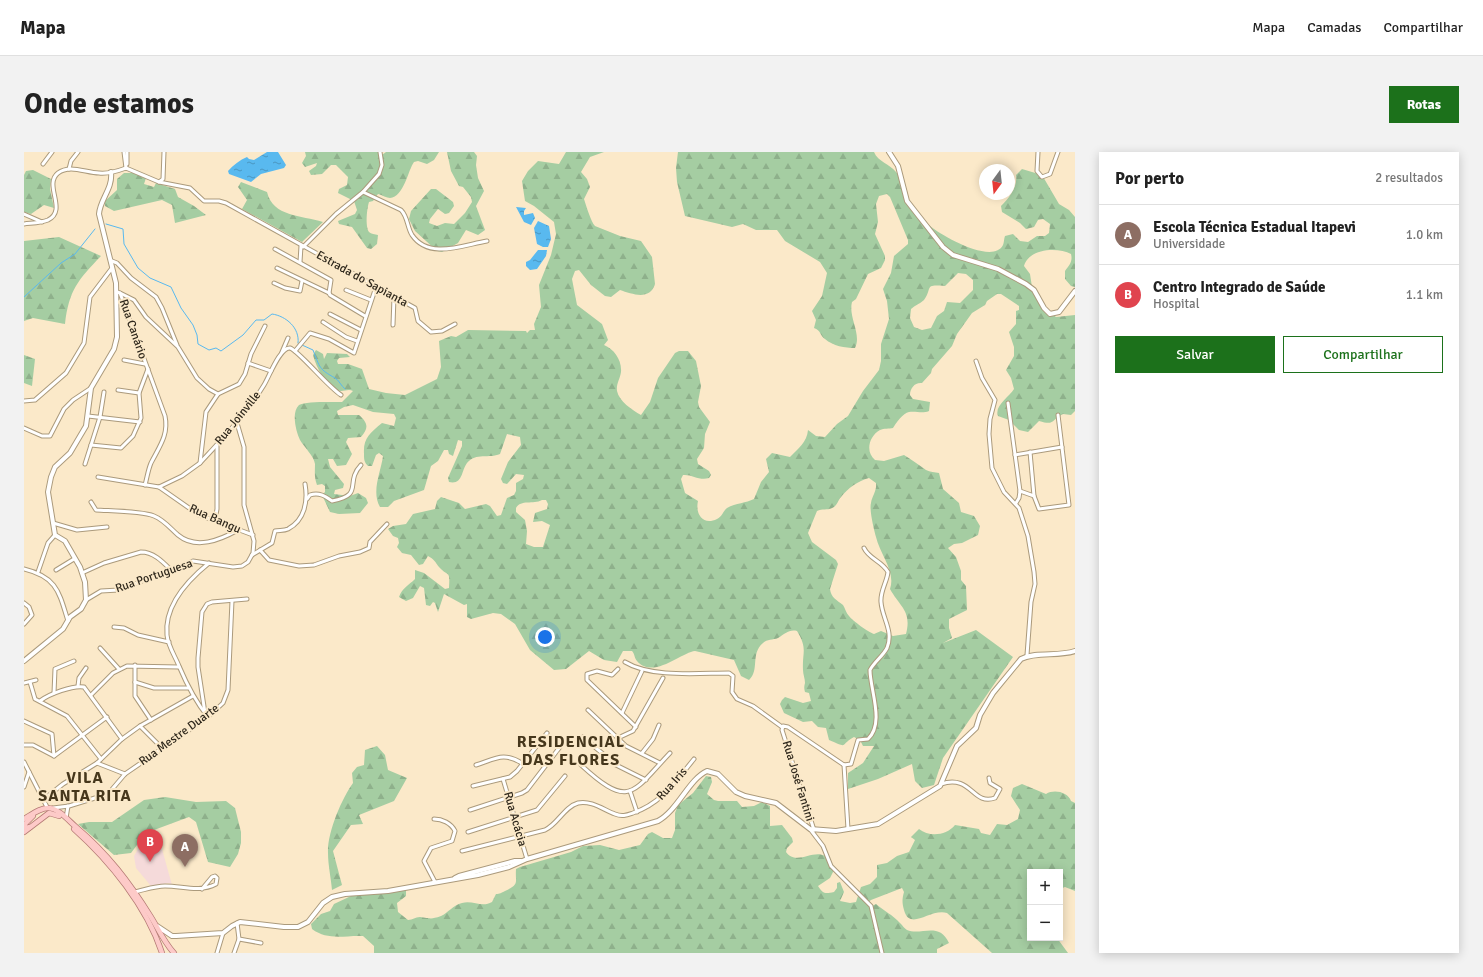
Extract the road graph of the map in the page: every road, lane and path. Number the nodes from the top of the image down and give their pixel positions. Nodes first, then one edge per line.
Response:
1 (52, 152) edge
2 (78, 152) edge
3 (126, 152) edge
4 (164, 152) edge
5 (380, 152) edge
6 (889, 152) edge
7 (1038, 152) edge
8 (1058, 152) edge
9 (43, 164) dead end
10 (69, 168) junction
11 (126, 168) junction
12 (112, 172) junction
13 (159, 182) junction
14 (362, 192) junction
15 (24, 214) edge
16 (42, 222) junction
17 (24, 224) edge
18 (487, 241) dead end
19 (302, 246) junction
20 (275, 249) dead end
21 (112, 261) junction
22 (300, 262) junction
23 (113, 267) junction
24 (278, 268) dead end
25 (302, 281) junction
26 (274, 283) dead end
27 (376, 287) junction
28 (346, 290) dead end
29 (1075, 291) edge
30 (118, 293) junction
31 (328, 293) junction
32 (394, 297) junction
33 (371, 300) junction
34 (330, 314) dead end
35 (365, 316) junction
36 (323, 322) dead end
37 (454, 324) dead end
38 (393, 325) dead end
39 (265, 326) dead end
40 (361, 330) junction
41 (288, 338) dead end
42 (357, 342) junction
43 (178, 347) junction
44 (295, 350) junction
45 (280, 355) junction
46 (124, 360) dead end
47 (976, 361) dead end
48 (248, 363) junction
49 (145, 364) junction
50 (148, 369) junction
51 (272, 371) junction
52 (91, 388) junction
53 (118, 390) dead end
54 (104, 392) dead end
55 (139, 393) junction
56 (218, 394) junction
57 (341, 395) dead end
58 (24, 401) edge
59 (1008, 403) dead end
60 (1058, 415) dead end
61 (88, 416) junction
62 (100, 417) junction
63 (140, 422) junction
64 (237, 422) junction
65 (24, 428) edge
66 (91, 445) junction
67 (217, 445) junction
68 (1062, 447) junction
69 (1030, 452) junction
70 (1015, 455) junction
71 (200, 463) junction
72 (84, 464) dead end
73 (361, 465) dead end
74 (98, 477) dead end
75 (304, 484) dead end
76 (145, 485) junction
77 (159, 488) junction
78 (1020, 491) junction
79 (1034, 496) junction
80 (91, 502) dead end
81 (306, 502) junction
82 (1016, 503) junction
83 (215, 520) junction
84 (53, 523) junction
85 (387, 524) dead end
86 (107, 527) dead end
87 (238, 530) junction
88 (55, 535) junction
89 (253, 535) junction
90 (864, 548) dead end
91 (260, 550) junction
92 (252, 555) junction
93 (74, 559) junction
94 (209, 563) junction
95 (24, 569) edge
96 (170, 569) junction
97 (56, 570) dead end
98 (38, 572) junction
99 (82, 573) junction
100 (247, 599) dead end
101 (86, 600) junction
102 (232, 601) junction
103 (24, 603) edge
104 (68, 621) junction
105 (24, 624) edge
106 (114, 627) dead end
107 (168, 642) junction
108 (100, 648) dead end
109 (1075, 651) edge
110 (1027, 656) junction
111 (24, 661) edge
112 (74, 661) dead end
113 (625, 662) dead end
114 (134, 665) junction
115 (179, 667) junction
116 (86, 668) dead end
117 (119, 669) junction
118 (618, 669) dead end
119 (642, 671) dead end
120 (663, 678) dead end
121 (36, 680) dead end
122 (30, 682) junction
123 (135, 682) junction
124 (24, 683) edge
125 (78, 686) junction
126 (188, 688) junction
127 (54, 693) junction
128 (91, 695) junction
129 (193, 696) junction
130 (40, 701) junction
131 (588, 710) dead end
132 (205, 713) junction
133 (622, 714) junction
134 (107, 717) junction
135 (208, 717) junction
136 (151, 720) junction
137 (24, 721) edge
138 (659, 725) dead end
139 (140, 726) junction
140 (636, 727) junction
141 (782, 728) junction
142 (547, 733) dead end
143 (82, 736) junction
144 (583, 736) dead end
145 (618, 738) junction
146 (122, 739) junction
147 (564, 744) dead end
148 (24, 745) edge
149 (162, 748) junction
150 (642, 753) junction
151 (670, 753) dead end
152 (54, 756) junction
153 (101, 759) junction
154 (694, 759) dead end
155 (24, 762) edge
156 (97, 763) junction
157 (660, 763) junction
158 (523, 764) junction
159 (476, 765) dead end
160 (581, 765) dead end
161 (844, 765) junction
162 (29, 772) junction
163 (125, 774) junction
164 (565, 776) dead end
165 (989, 778) dead end
166 (503, 779) junction
167 (646, 780) junction
168 (34, 782) junction
169 (26, 783) junction
170 (941, 784) junction
171 (473, 786) dead end
172 (24, 787) edge
173 (630, 791) junction
174 (508, 798) junction
175 (43, 800) junction
176 (68, 806) junction
177 (48, 808) junction
178 (470, 810) dead end
179 (37, 812) junction
180 (637, 812) junction
181 (66, 818) junction
182 (514, 818) junction
183 (24, 819) edge
184 (434, 819) dead end
185 (37, 822) junction
186 (848, 829) junction
187 (812, 830) junction
188 (24, 832) edge
189 (468, 832) dead end
190 (520, 838) junction
191 (462, 851) dead end
192 (527, 859) junction
193 (435, 882) junction
194 (202, 889) junction
195 (134, 892) junction
196 (237, 923) junction
197 (156, 926) junction
198 (223, 933) junction
199 (172, 936) junction
200 (239, 939) junction
201 (260, 943) dead end
202 (170, 948) junction
203 (162, 953) edge
204 (174, 953) edge
205 (217, 953) edge
206 (234, 953) edge
207 (882, 953) edge

1 - 9 street
2 - 10 street
3 - 11 street
4 - 13 street
5 - 14 street, Estrada do Sapianta
6 - 29 street
7 - 8 street
10 - 12 street
10 - 16 street
11 - 12 street
11 - 13 street, Estrada do Sapianta
12 - 21 street
13 - 19 street, Estrada do Sapianta
14 - 18 street
14 - 19 street, Estrada do Sapianta
15 - 16 street
16 - 17 street
19 - 22 street
19 - 27 street, Estrada do Sapianta
20 - 22 street
21 - 23 street
21 - 43 street
22 - 31 street
23 - 30 street
23 - 58 street
24 - 25 street
25 - 26 street
25 - 31 street
27 - 32 street, Estrada do Sapianta
27 - 33 street
28 - 33 street
30 - 43 street
30 - 49 street, Rua Canário
30 - 52 street
31 - 35 street
32 - 37 street, Estrada do Sapianta
32 - 38 street
33 - 35 street
34 - 40 street
35 - 40 street
36 - 42 street
39 - 48 street
40 - 42 street
41 - 45 street, Rua Joinville
42 - 44 street
43 - 56 street
44 - 45 street
44 - 57 street
45 - 51 street, Rua Joinville
46 - 49 street
47 - 82 street
48 - 51 street
48 - 56 street
49 - 50 street, Rua Canário
50 - 55 street
50 - 76 street, Rua Canário
51 - 64 street, Rua Joinville
52 - 61 street
52 - 65 street
53 - 55 street
54 - 62 street
55 - 63 street
56 - 71 street
59 - 70 street
60 - 68 street
61 - 62 street
61 - 84 street
62 - 63 street
62 - 66 street
63 - 66 street
64 - 67 street, Rua Joinville
64 - 89 street
66 - 72 street
67 - 71 street, Rua Joinville
67 - 83 street
68 - 69 street
68 - 79 street
69 - 70 street
69 - 79 street
70 - 78 street
71 - 77 street, Rua Joinville
73 - 81 street
74 - 76 street
75 - 81 street
76 - 77 street
77 - 83 street, Rua Bangu
78 - 79 street
78 - 82 street
80 - 87 street
81 - 91 street
82 - 110 street
83 - 87 street, Rua Bangu
84 - 86 street
84 - 88 street
85 - 91 street
87 - 89 street, Rua Bangu
88 - 93 street
88 - 98 street
89 - 92 street
90 - 161 street
91 - 92 street
92 - 94 street, Rua Portuguesa
93 - 97 street
93 - 99 street
94 - 96 street, Rua Portuguesa
94 - 107 street
95 - 98 street
96 - 99 street
96 - 101 street, Rua Portuguesa
98 - 104 street
99 - 101 street
100 - 102 street
101 - 104 street
102 - 132 street
102 - 135 street, Rua Mestre Duarte
103 - 105 street
104 - 111 street
106 - 107 street
107 - 115 street
108 - 117 street
109 - 110 street
110 - 170 street
112 - 127 street
113 - 141 street
114 - 115 street
114 - 117 street
114 - 123 street
115 - 126 street
116 - 125 street
117 - 128 street
118 - 133 street
119 - 133 street
120 - 140 street
121 - 122 street
122 - 124 street
122 - 130 street
123 - 126 street
123 - 136 street
125 - 127 street
125 - 128 street
126 - 129 street
127 - 130 street
128 - 134 street
129 - 132 street
129 - 136 street
130 - 143 street
131 - 145 street
132 - 135 street
133 - 140 street
134 - 143 street
134 - 146 street
135 - 149 street, Rua Mestre Duarte
136 - 139 street
137 - 152 street
138 - 150 street
139 - 146 street
139 - 149 street
140 - 145 street
141 - 161 street, Rua José Fantini
141 - 187 street, Rua José Fantini
142 - 158 street
143 - 152 street
143 - 153 street
144 - 167 street
145 - 150 street
146 - 153 street
147 - 174 street
148 - 152 street
149 - 163 street, Rua Mestre Duarte
150 - 157 street
151 - 157 street
153 - 156 street
154 - 180 street, Rua Iris
155 - 162 street
156 - 163 street
156 - 175 street
157 - 167 street
158 - 159 street
158 - 166 street
160 - 173 street
161 - 186 street
162 - 168 street
162 - 169 street
163 - 176 street, Rua Mestre Duarte
164 - 182 street
165 - 170 street
166 - 171 street
166 - 174 street, Rua Acácia
167 - 173 street
168 - 169 street
168 - 175 street
169 - 172 street
170 - 186 street
173 - 180 street
174 - 178 street
174 - 182 street, Rua Acácia
175 - 177 street
176 - 177 street, Rua Mestre Duarte
176 - 181 street
177 - 179 main road
177 - 181 main road
179 - 183 main road
179 - 185 main road
180 - 190 street, Rua Iris
181 - 195 main road
182 - 189 street
182 - 190 street, Rua Acácia
184 - 193 street
185 - 188 main road
185 - 203 main road
186 - 187 street
187 - 192 street
187 - 207 street, Rua José Fantini
190 - 191 street, Rua Iris
190 - 192 street, Rua Acácia
192 - 193 street
193 - 196 street
194 - 194 street
194 - 195 street
195 - 197 main road
196 - 198 street
196 - 200 street
197 - 199 street
197 - 202 main road
198 - 199 street
198 - 205 street
199 - 202 street
200 - 201 street
200 - 206 street
202 - 204 main road

